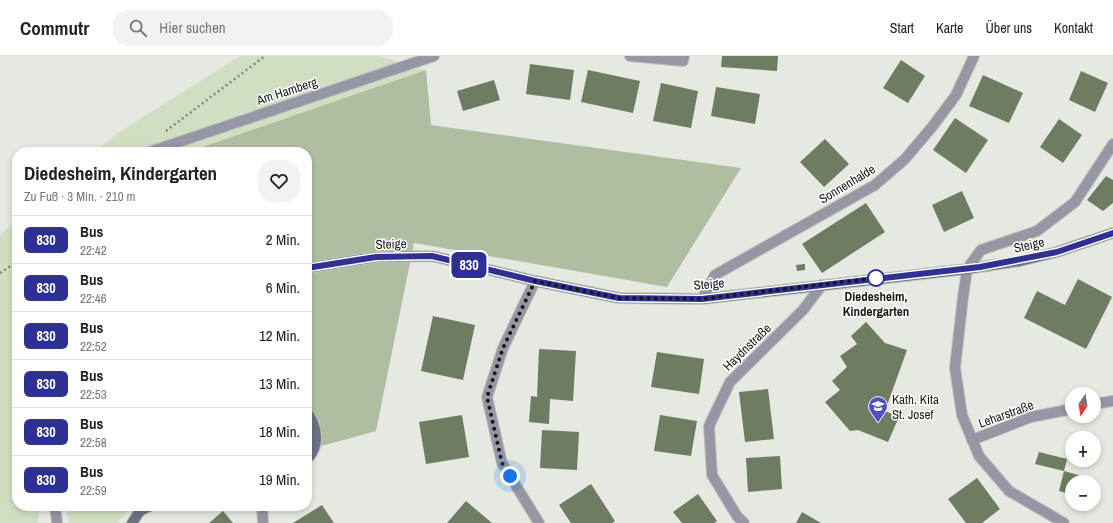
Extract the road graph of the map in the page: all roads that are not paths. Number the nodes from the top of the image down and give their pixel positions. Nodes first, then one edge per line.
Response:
1 (434, 56) edge
2 (630, 56) edge
3 (684, 56) edge
4 (974, 56) edge
5 (1113, 144) edge
6 (164, 147) edge
7 (1113, 233) edge
8 (312, 267) edge
9 (967, 269) junction
10 (535, 281) junction
11 (822, 285) junction
12 (702, 299) junction
13 (1113, 401) edge
14 (1101, 403) edge
15 (1065, 410) edge
16 (312, 422) edge
17 (972, 440) junction
18 (312, 453) edge
19 (55, 511) edge
20 (142, 511) edge
21 (262, 511) edge
22 (56, 523) edge
23 (132, 523) edge
24 (263, 523) edge
25 (539, 523) edge
26 (744, 523) edge
27 (1064, 523) edge

1 - 6 street, Am Hamberg
2 - 3 street
4 - 12 street, Sonnenhalde
5 - 9 street
7 - 9 street, Steige
8 - 10 street, Steige
9 - 11 street, Steige
9 - 17 street
10 - 12 street, Steige
10 - 25 street
11 - 12 street, Steige
11 - 26 street, Haydnstraße
13 - 14 street
15 - 17 street, Leharstraße
16 - 18 street
17 - 27 street
19 - 22 street
20 - 23 street
21 - 24 street

